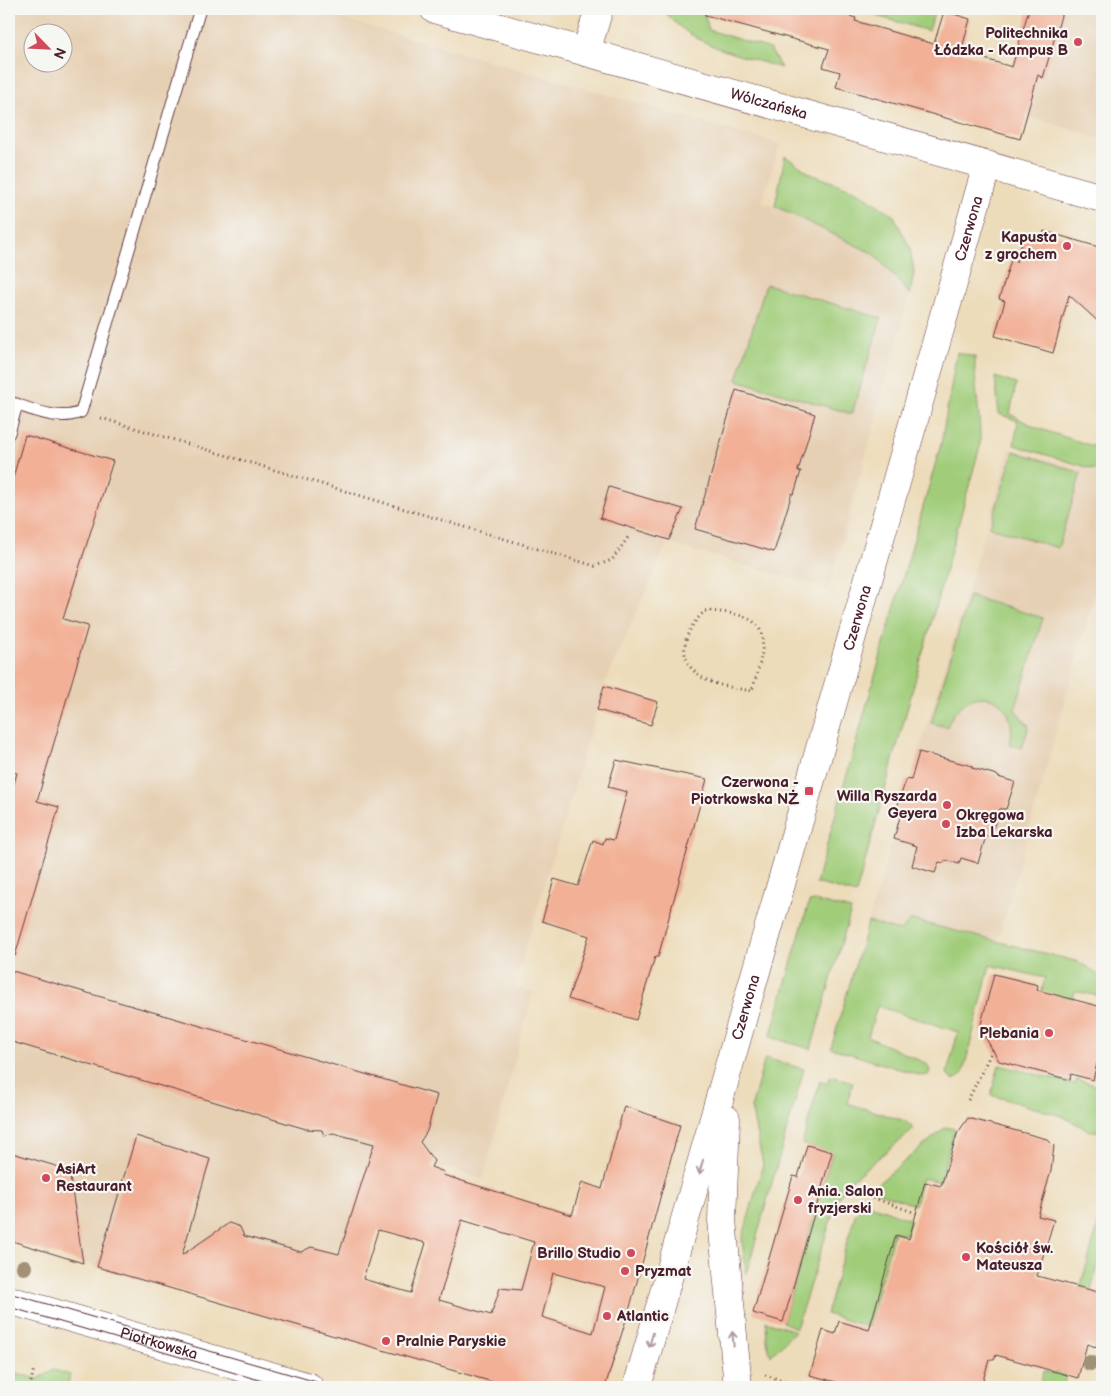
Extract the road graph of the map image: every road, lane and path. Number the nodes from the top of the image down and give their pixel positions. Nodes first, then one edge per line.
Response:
1 (200, 9) edge
2 (434, 9) edge
3 (599, 9) edge
4 (586, 52) junction
5 (987, 165) junction
6 (1102, 198) edge
7 (13, 403) edge
8 (81, 412) junction
9 (9, 433) edge
10 (629, 536) dead end
11 (752, 692) joint
12 (993, 1049) dead end
13 (729, 1070) junction
14 (968, 1100) dead end
15 (859, 1192) dead end
16 (916, 1213) dead end
17 (9, 1300) edge
18 (34, 1368) dead end
19 (762, 1374) dead end
20 (30, 1387) edge
21 (309, 1387) edge
22 (637, 1387) edge
23 (738, 1387) edge
24 (804, 1387) edge

1 - 8 lane
2 - 4 street, Wólczańska
3 - 4 street
4 - 5 street, Wólczańska
5 - 6 street, Wólczańska
5 - 13 street, Czerwona
7 - 8 lane
7 - 9 lane
8 - 10 path
11 - 11 path
12 - 14 path
13 -> 22 street, Czerwona
23 -> 13 street, Czerwona
15 - 16 path
17 - 21 street, Piotrkowska
18 - 20 path
19 - 24 path

